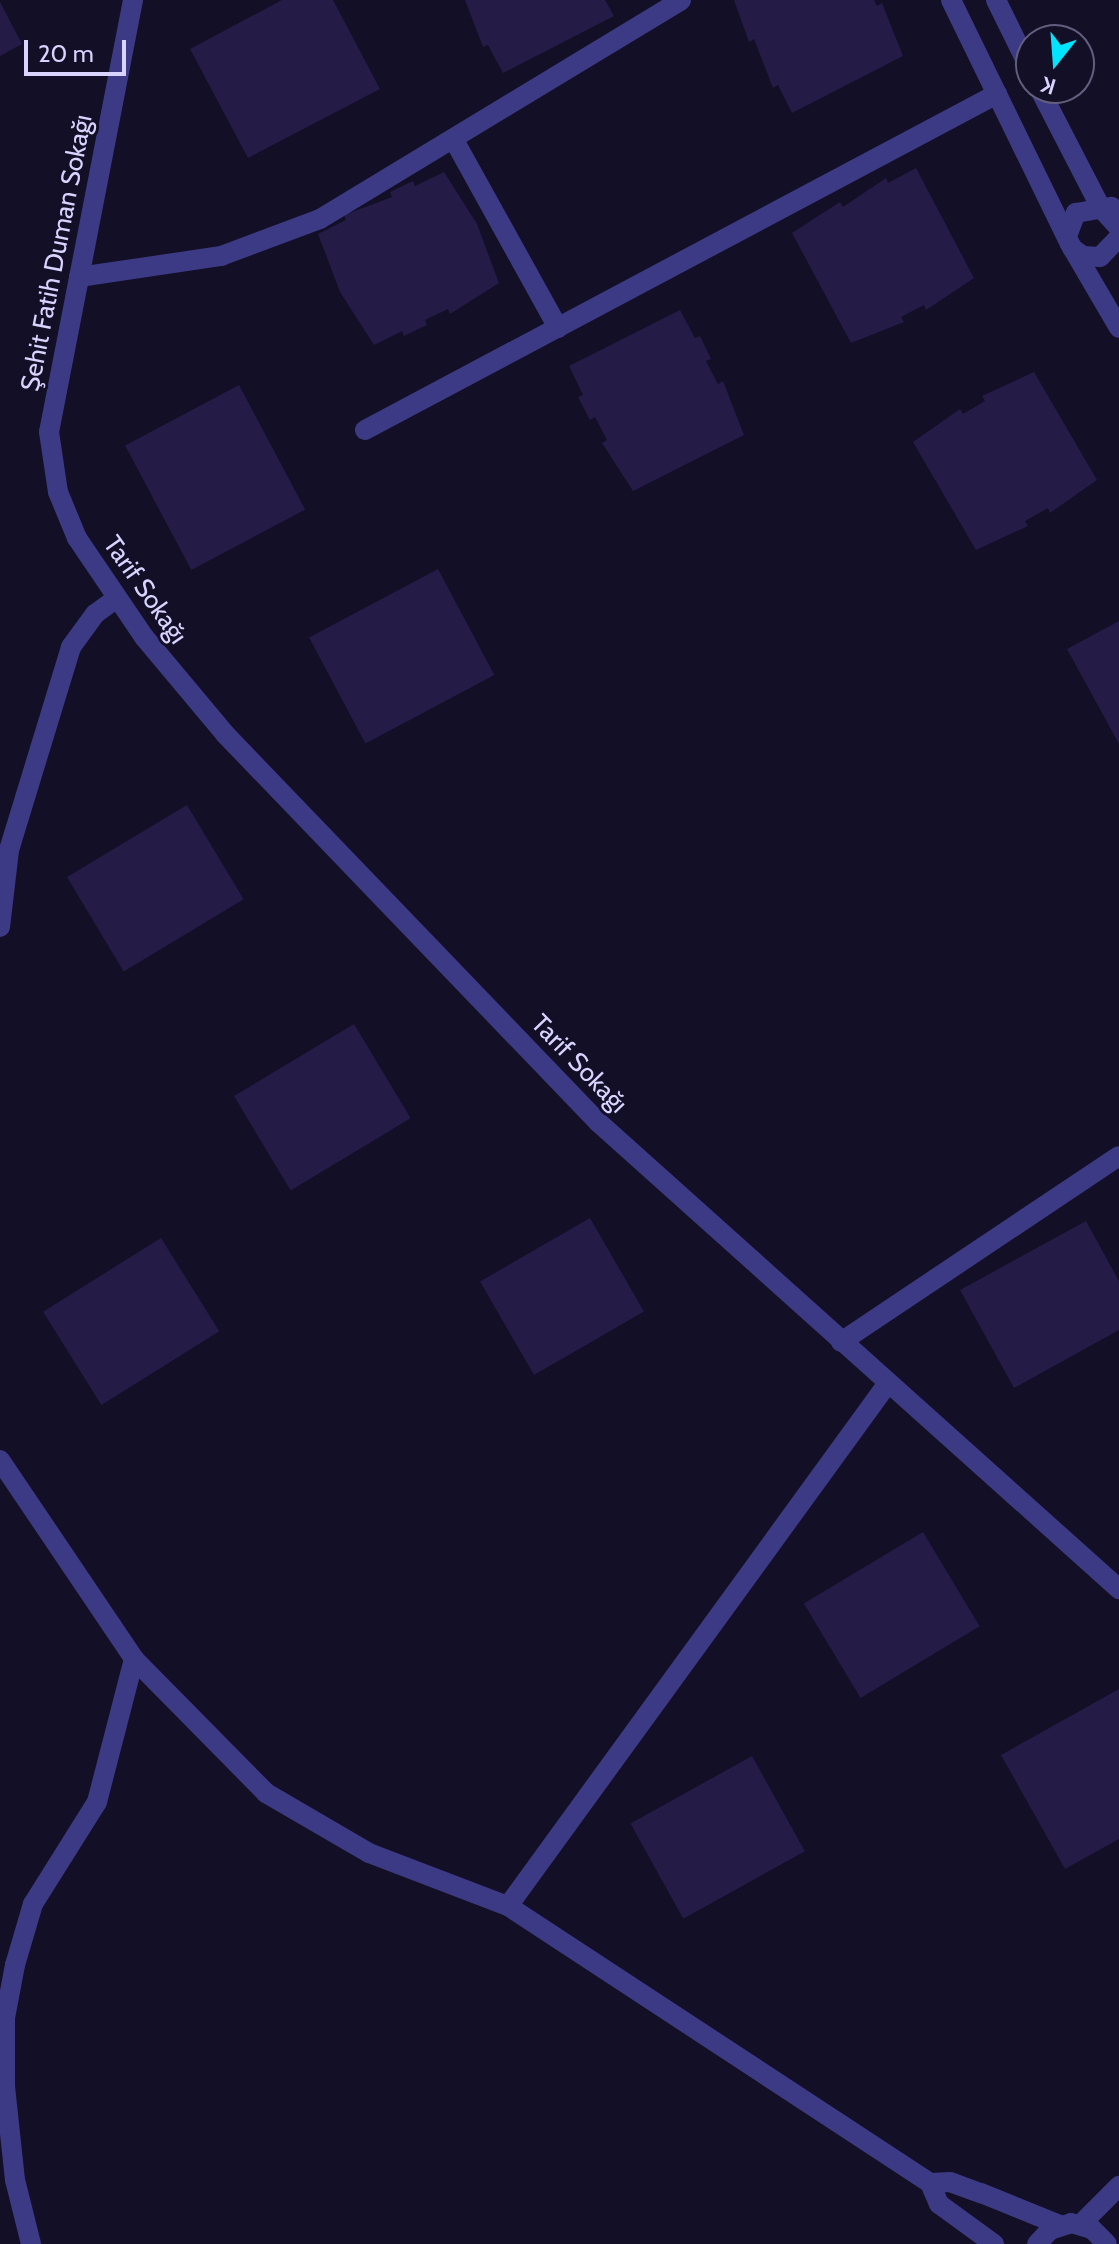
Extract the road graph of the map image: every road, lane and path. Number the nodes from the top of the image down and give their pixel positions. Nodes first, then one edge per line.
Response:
1 (133, 0) edge
2 (681, 0) edge
3 (951, 0) edge
4 (996, 0) edge
5 (1015, 39) edge
6 (997, 94) junction
7 (1049, 104) edge
8 (454, 140) junction
9 (1110, 207) edge
10 (1119, 228) edge
11 (1119, 237) edge
12 (1068, 240) junction
13 (79, 277) junction
14 (558, 328) junction
15 (1119, 328) edge
16 (365, 430) dead end
17 (66, 515) joint
18 (116, 599) junction
19 (0, 927) edge
20 (1119, 1156) edge
21 (841, 1342) junction
22 (888, 1383) junction
23 (0, 1460) edge
24 (1119, 1589) edge
25 (134, 1659) junction
26 (508, 1906) junction
27 (930, 2183) junction
28 (1119, 2186) edge
29 (1081, 2224) junction
30 (1060, 2225) junction
31 (31, 2244) edge
32 (994, 2244) edge
33 (1037, 2244) edge
34 (1107, 2244) edge

1 - 13 street, Şehit Fatih Duman Sokağı
2 - 8 street
3 - 6 street
4 - 5 street
6 - 12 street
6 - 14 street
7 - 9 street
8 - 13 street
8 - 14 street
9 - 10 street
9 - 12 street
11 - 12 street
12 - 15 street
13 - 17 street, Şehit Fatih Duman Sokağı
14 - 16 street
17 - 18 street, Tarif Sokağı
18 - 19 street
18 - 21 street, Tarif Sokağı
20 - 21 street
21 - 22 street, Tarif Sokağı
22 - 24 street, Tarif Sokağı
22 - 26 street
23 - 25 street
25 - 26 street
25 - 31 street
26 - 27 street
27 - 30 street
27 - 32 street
28 - 29 street
29 - 30 street
29 - 34 street
30 - 33 street

